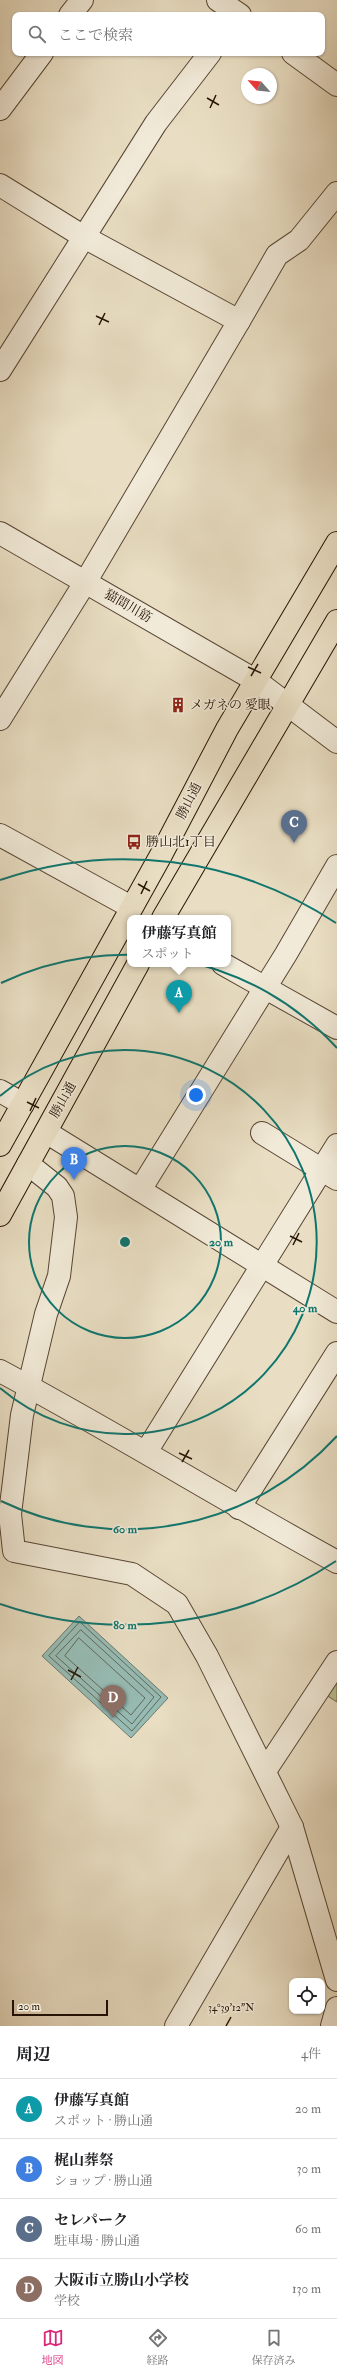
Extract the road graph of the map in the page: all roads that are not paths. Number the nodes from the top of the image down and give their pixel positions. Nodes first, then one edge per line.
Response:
1 (82, 0) edge
2 (218, 0) edge
3 (72, 12) edge
4 (235, 12) edge
5 (40, 56) edge
6 (208, 56) edge
7 (297, 56) edge
8 (337, 85) edge
9 (0, 109) edge
10 (0, 185) edge
11 (337, 193) edge
12 (84, 237) junction
13 (239, 321) junction
14 (0, 370) edge
15 (0, 533) edge
16 (337, 543) edge
17 (86, 581) junction
18 (337, 621) edge
19 (255, 680) junction
20 (286, 705) junction
21 (0, 719) edge
22 (337, 742) edge
23 (0, 835) edge
24 (337, 866) edge
25 (131, 907) junction
26 (165, 915) edge
27 (136, 967) edge
28 (229, 967) edge
29 (265, 988) junction
30 (337, 1028) edge
31 (0, 1091) edge
32 (23, 1104) junction
33 (46, 1132) junction
34 (262, 1133) dead end
35 (0, 1144) edge
36 (337, 1145) edge
37 (28, 1164) junction
38 (329, 1174) edge
39 (140, 1190) junction
40 (0, 1215) edge
41 (262, 1266) junction
42 (337, 1312) edge
43 (337, 1353) edge
44 (0, 1371) edge
45 (28, 1385) junction
46 (146, 1452) junction
47 (239, 1508) junction
48 (337, 1562) edge
49 (337, 1662) edge
50 (265, 1771) junction
51 (292, 1826) junction
52 (337, 1980) edge
53 (337, 2008) edge
54 (176, 2026) edge
55 (332, 2026) edge

1 - 3 street
2 - 4 street
5 - 9 street
6 - 12 street
7 - 8 street
10 - 12 street
11 - 13 street
12 - 13 street
12 - 14 street
13 - 17 street
15 - 17 street, 猫間川筋
16 - 19 main road, 勝山通
17 - 19 street, 猫間川筋
17 - 21 street
18 - 20 main road
19 - 20 street, 猫間川筋
19 - 25 main road, 勝山通
20 - 22 street
20 - 26 main road
23 - 25 street
24 - 29 street
25 - 32 main road, 勝山通
27 - 33 main road, 勝山通
28 - 29 street
29 - 30 street
29 - 39 street
31 - 32 street
32 - 35 main road, 勝山通
33 - 37 main road, 勝山通
33 - 39 street
34 - 38 street
36 - 38 street
37 - 40 main road, 勝山通
37 - 45 street
38 - 41 street
39 - 41 street
41 - 42 street
41 - 46 street
43 - 47 street
44 - 45 street
45 - 46 street
45 - 50 street
46 - 47 street
47 - 48 street
49 - 50 street
50 - 51 street
51 - 52 street
51 - 54 street
53 - 55 street

